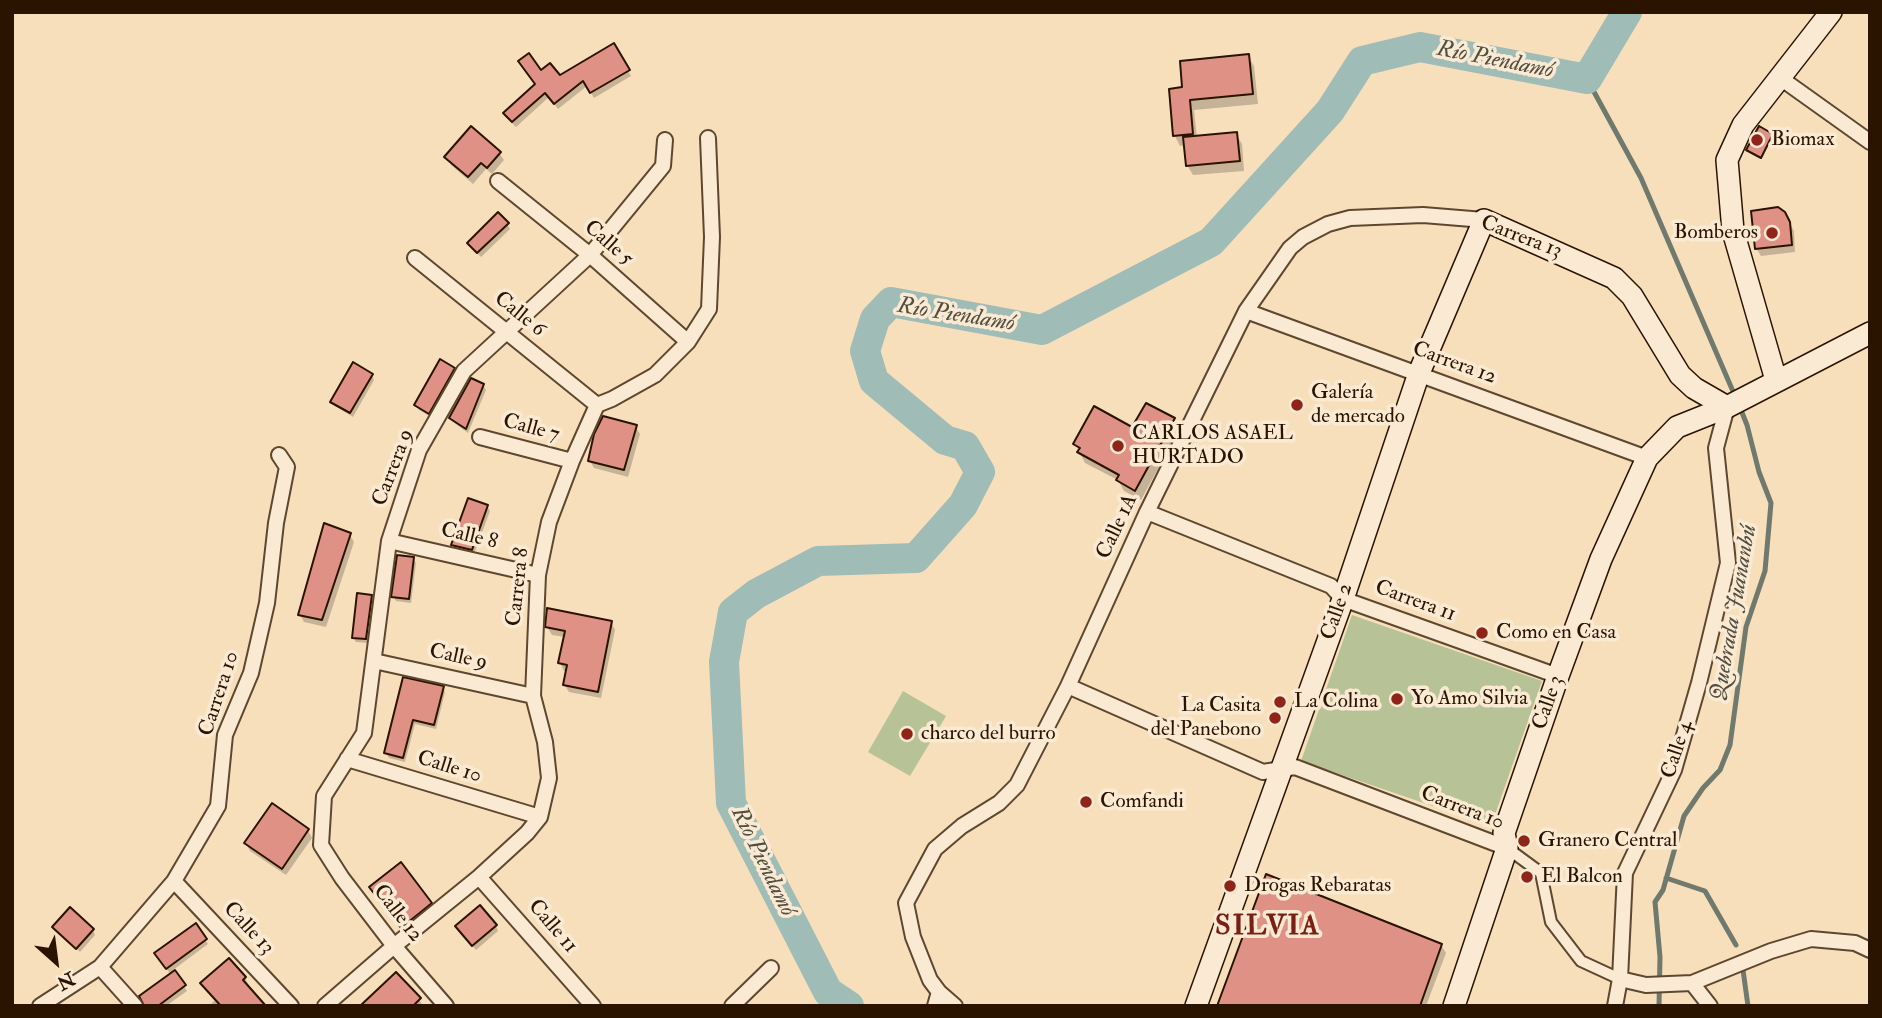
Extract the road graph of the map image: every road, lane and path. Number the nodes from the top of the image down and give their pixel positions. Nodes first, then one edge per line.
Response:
1 (1830, 12) edge
2 (1779, 77) junction
3 (708, 138) dead end
4 (665, 140) dead end
5 (1870, 142) edge
6 (498, 181) dead end
7 (1483, 220) junction
8 (590, 255) junction
9 (415, 258) dead end
10 (1246, 311) junction
11 (507, 333) junction
12 (1870, 333) edge
13 (688, 342) junction
14 (1419, 373) junction
15 (1772, 383) junction
16 (597, 405) junction
17 (1729, 406) junction
18 (480, 437) dead end
19 (279, 455) dead end
20 (1647, 458) junction
21 (572, 461) junction
22 (1147, 512) junction
23 (390, 541) junction
24 (538, 575) junction
25 (1343, 599) junction
26 (374, 661) junction
27 (1558, 676) junction
28 (1068, 686) junction
29 (533, 696) junction
30 (347, 760) junction
31 (1283, 769) junction
32 (540, 817) junction
33 (321, 845) joint
34 (1507, 848) junction
35 (479, 877) junction
36 (174, 881) junction
37 (394, 946) junction
38 (1870, 950) edge
39 (100, 967) junction
40 (771, 968) dead end
41 (1620, 979) junction
42 (1692, 983) junction
43 (937, 999) edge
44 (742, 1003) edge
45 (40, 1006) edge
46 (135, 1006) edge
47 (291, 1006) edge
48 (326, 1006) edge
49 (446, 1006) edge
50 (593, 1006) edge
51 (955, 1006) edge
52 (1196, 1006) edge
53 (1454, 1006) edge
54 (1615, 1006) edge
55 (1710, 1006) edge

1 - 2 main road
2 - 5 street
2 - 15 main road
3 - 13 street
4 - 8 street, Carrera 9
6 - 8 street, Calle 5
7 - 10 street, Carrera 13
7 - 14 main road, Calle 2
7 - 17 main road, Carrera 13
8 - 11 street, Carrera 9
8 - 13 street, Calle 5
9 - 11 street, Calle 6
10 - 14 street, Carrera 12
10 - 22 street, Calle 1A
11 - 16 street, Calle 6
11 - 23 street, Carrera 9
12 - 15 main road
13 - 16 street
14 - 20 street, Carrera 12
14 - 25 main road, Calle 2
15 - 17 main road, Calle 3
16 - 21 street, Carrera 8
17 - 20 main road, Calle 3
17 - 41 street, Calle 4
18 - 21 street, Calle 7
19 - 36 street, Carrera 10
20 - 27 main road, Calle 3
21 - 24 street, Carrera 8
22 - 25 street, Carrera 11
22 - 28 street, Calle 1A
23 - 24 street, Calle 8
23 - 26 street, Carrera 9
24 - 29 street, Carrera 8
25 - 27 street, Carrera 11
25 - 31 main road, Calle 2
26 - 29 street, Calle 9
26 - 30 street, Carrera 9
27 - 34 main road, Calle 3
28 - 31 street, Carrera 10
28 - 43 street, Calle 1A
29 - 32 street, Carrera 8
30 - 32 street, Calle 10
30 - 33 street, Carrera 9
31 - 34 street, Carrera 10
31 - 52 main road, Calle 2
32 - 35 street, Carrera 8
33 - 37 street, Calle 12
34 - 41 street, Carrera 10
34 - 53 main road, Calle 3
35 - 37 street, Carrera 8
35 - 50 street, Calle 11
36 - 39 street, Carrera 10
36 - 47 street, Calle 13
37 - 48 street, Carrera 8
37 - 49 street, Calle 12
38 - 42 street, Carrera 10
39 - 45 street, Carrera 10
39 - 46 street
40 - 44 street
41 - 42 street, Carrera 10
41 - 54 street, Calle 4
42 - 55 street
43 - 51 street

